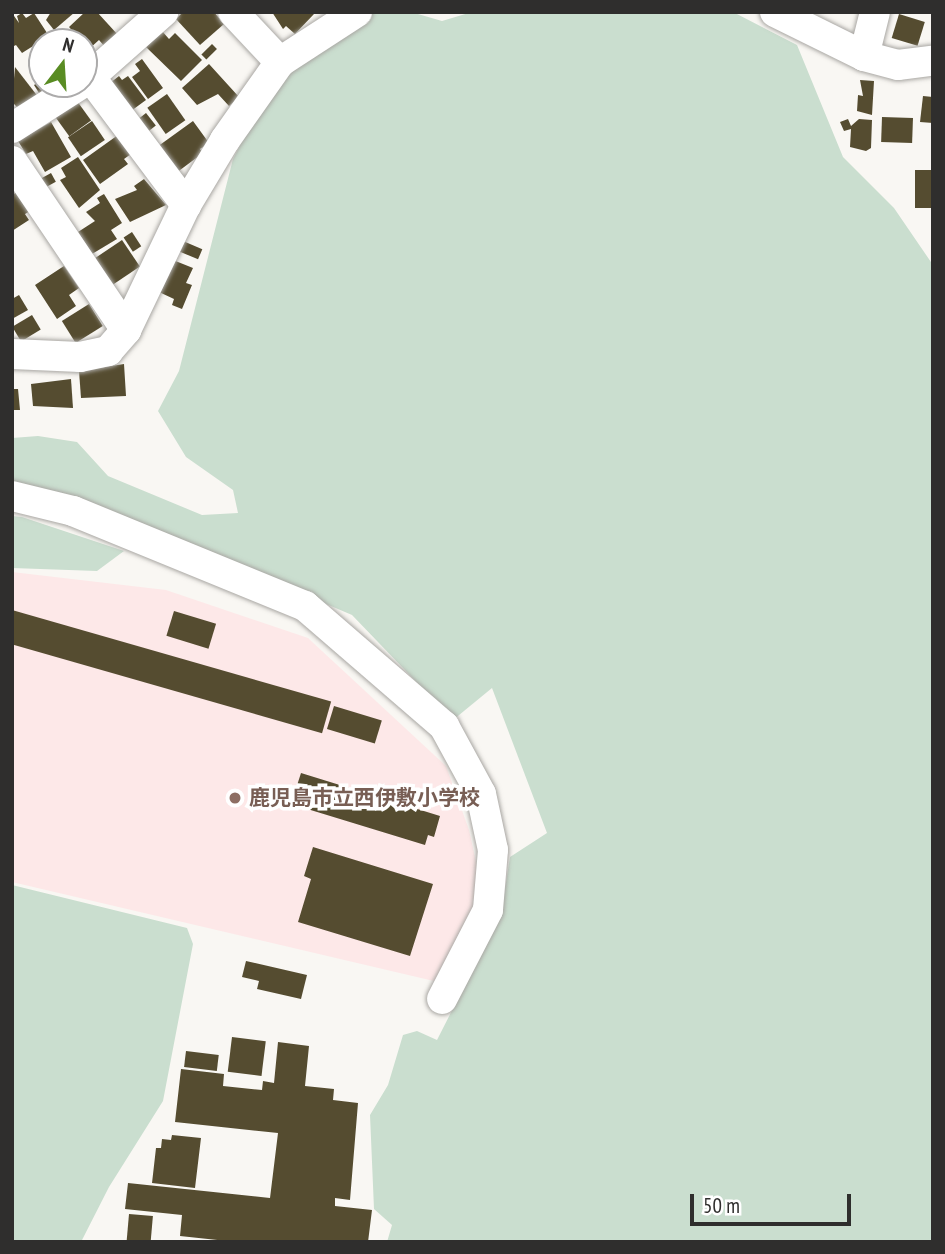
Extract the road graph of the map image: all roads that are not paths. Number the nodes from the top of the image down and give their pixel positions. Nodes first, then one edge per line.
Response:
1 (163, 12) edge
2 (233, 12) edge
3 (357, 12) edge
4 (775, 12) edge
5 (874, 12) edge
6 (864, 56) junction
7 (933, 61) edge
8 (280, 62) junction
9 (98, 70) edge
10 (98, 97) edge
11 (59, 98) edge
12 (12, 128) edge
13 (12, 161) edge
14 (186, 205) junction
15 (126, 331) junction
16 (12, 354) edge
17 (12, 496) edge
18 (442, 999) dead end

1 - 9 street
2 - 8 street
3 - 8 street
4 - 6 street
5 - 6 street
6 - 7 street
8 - 14 street
10 - 14 street
11 - 12 street
13 - 15 street
14 - 15 street
15 - 16 street
17 - 18 street

